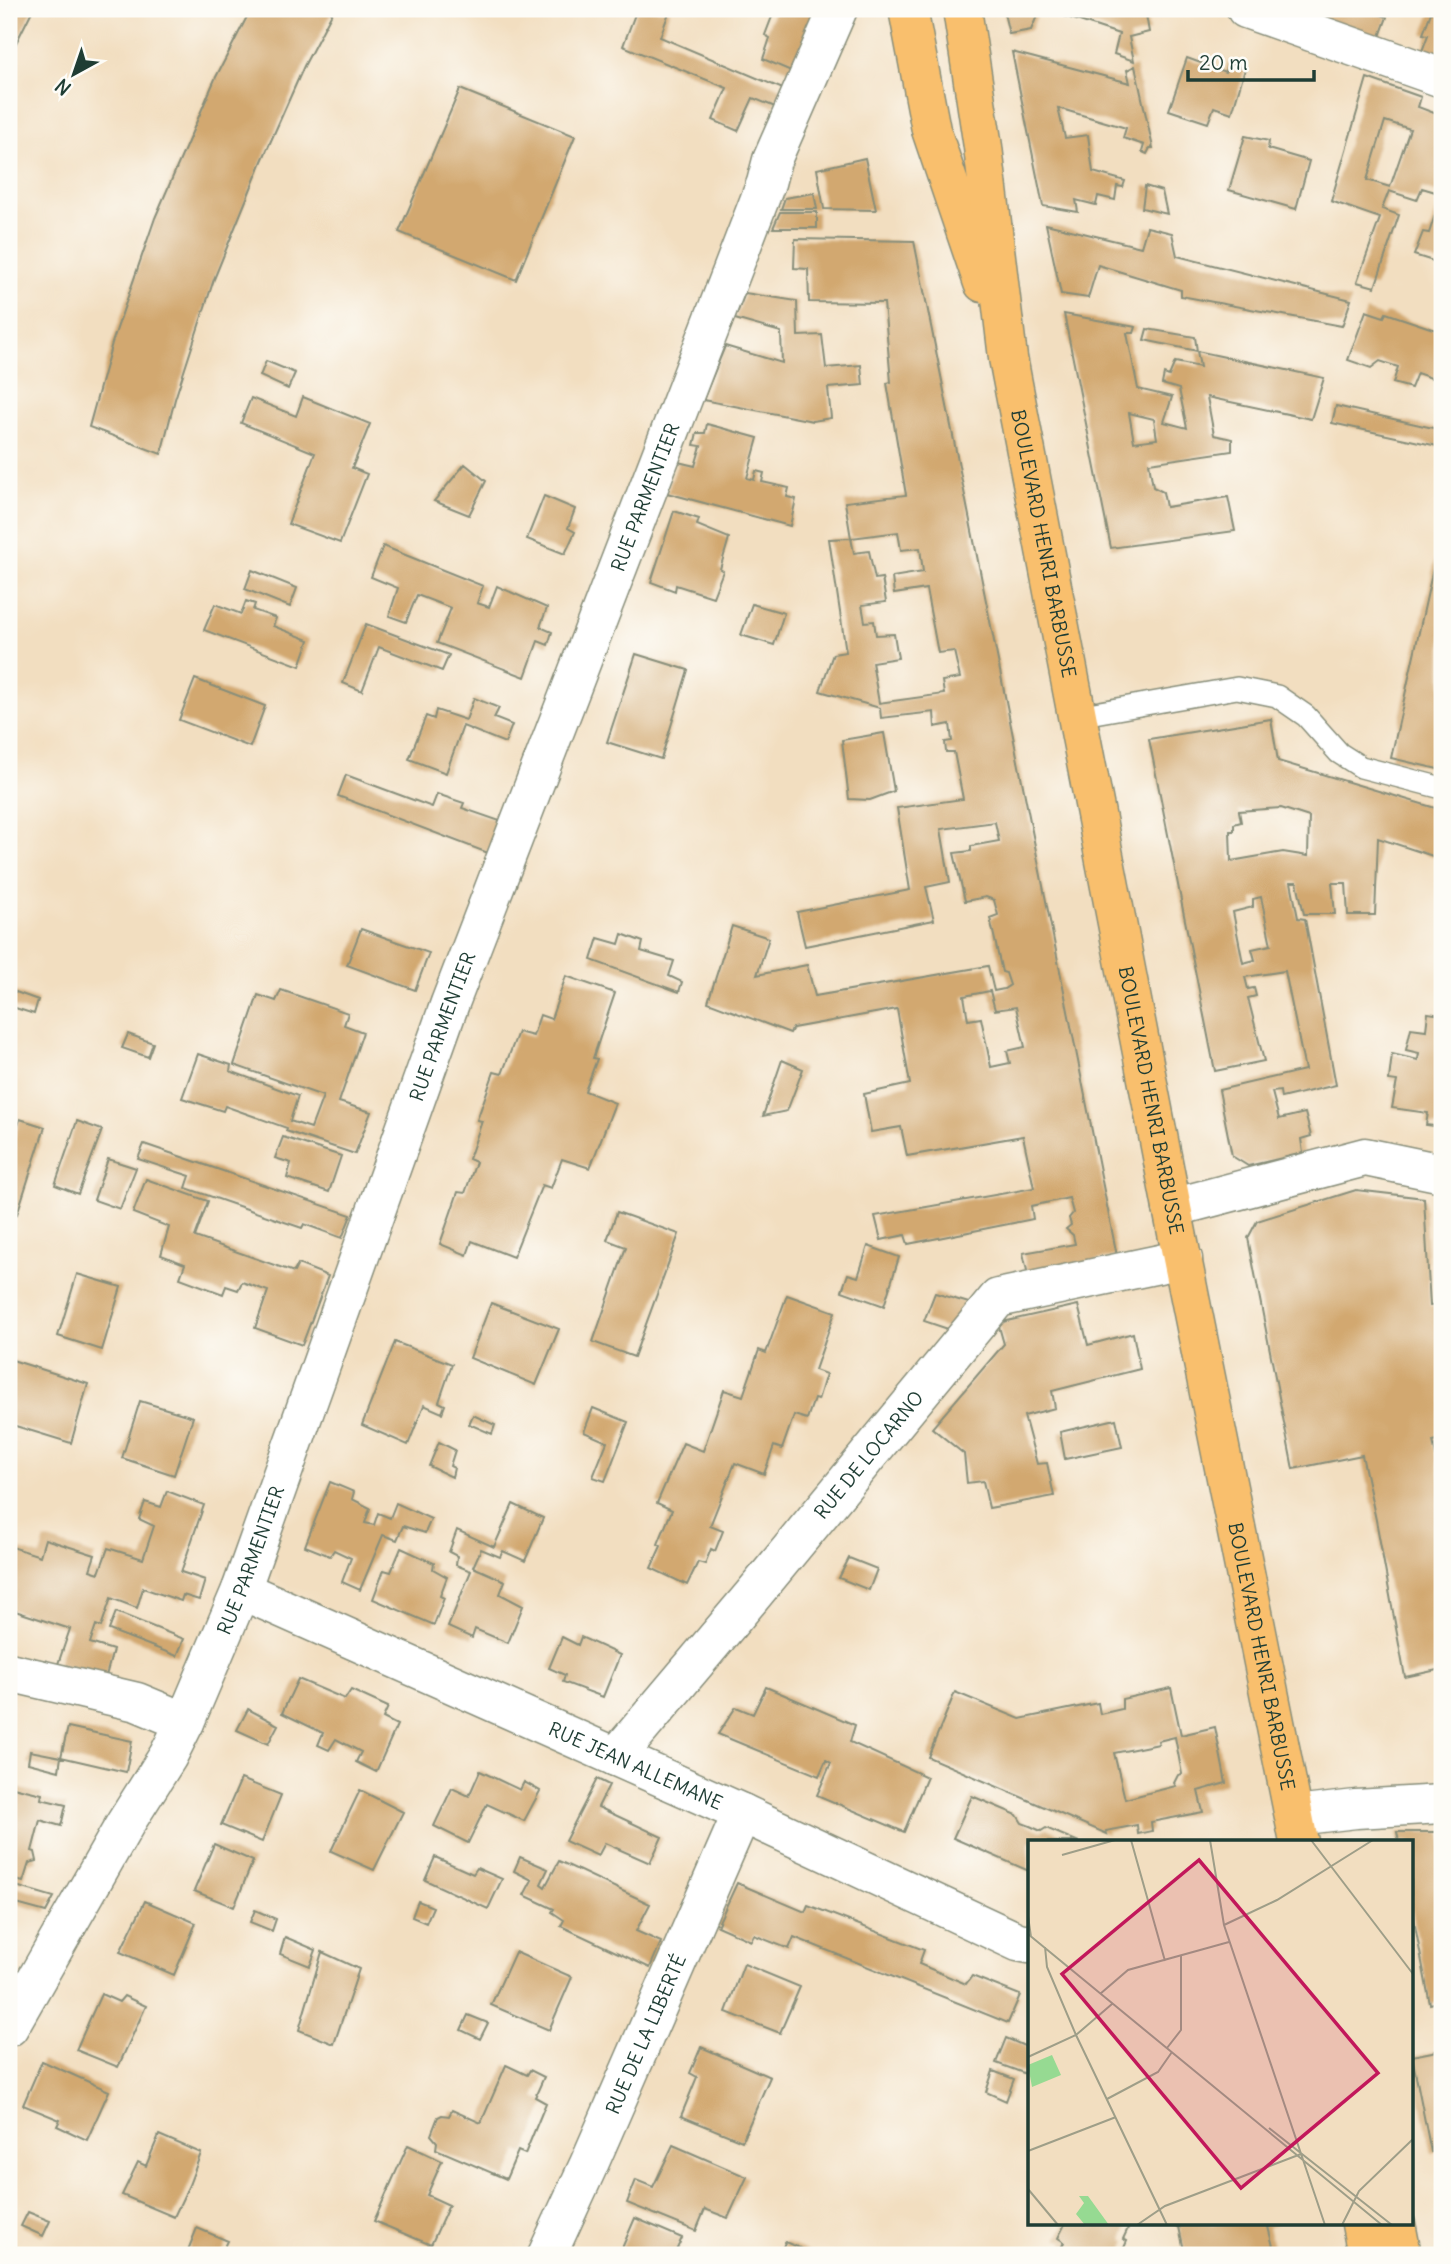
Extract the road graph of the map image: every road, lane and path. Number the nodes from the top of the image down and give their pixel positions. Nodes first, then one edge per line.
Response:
1 (838, 9) edge
2 (908, 9) edge
3 (962, 9) edge
4 (1247, 9) edge
5 (1442, 79) edge
6 (1008, 358) junction
7 (1077, 716) junction
8 (1442, 788) edge
9 (1442, 1173) edge
10 (1172, 1208) junction
11 (1183, 1259) junction
12 (241, 1590) junction
13 (9, 1672) edge
14 (185, 1722) junction
15 (616, 1756) junction
16 (1442, 1804) edge
17 (742, 1813) junction
18 (1297, 1829) edge
19 (1028, 1944) edge
20 (9, 2027) edge
21 (1361, 2226) edge
22 (1396, 2226) edge
23 (547, 2255) edge
24 (1367, 2255) edge
25 (1402, 2255) edge

1 - 12 street, RUE PARMENTIER
2 - 6 main road, BOULEVARD HENRI BARBUSSE
3 - 6 main road, BOULEVARD HENRI BARBUSSE
4 - 5 street
6 - 7 main road, BOULEVARD HENRI BARBUSSE
7 - 8 lane
7 - 10 main road, BOULEVARD HENRI BARBUSSE
9 - 10 street
10 - 11 main road, BOULEVARD HENRI BARBUSSE
11 - 15 street, RUE DE LOCARNO
11 - 18 main road, BOULEVARD HENRI BARBUSSE
12 - 14 street, RUE PARMENTIER
12 - 15 street, RUE JEAN ALLEMANE
13 - 14 street
14 - 20 street, RUE PARMENTIER
15 - 17 street, RUE JEAN ALLEMANE
16 - 18 street
17 - 19 street, RUE JEAN ALLEMANE
17 - 23 street, RUE DE LA LIBERTÉ
21 - 24 main road
22 - 25 main road

